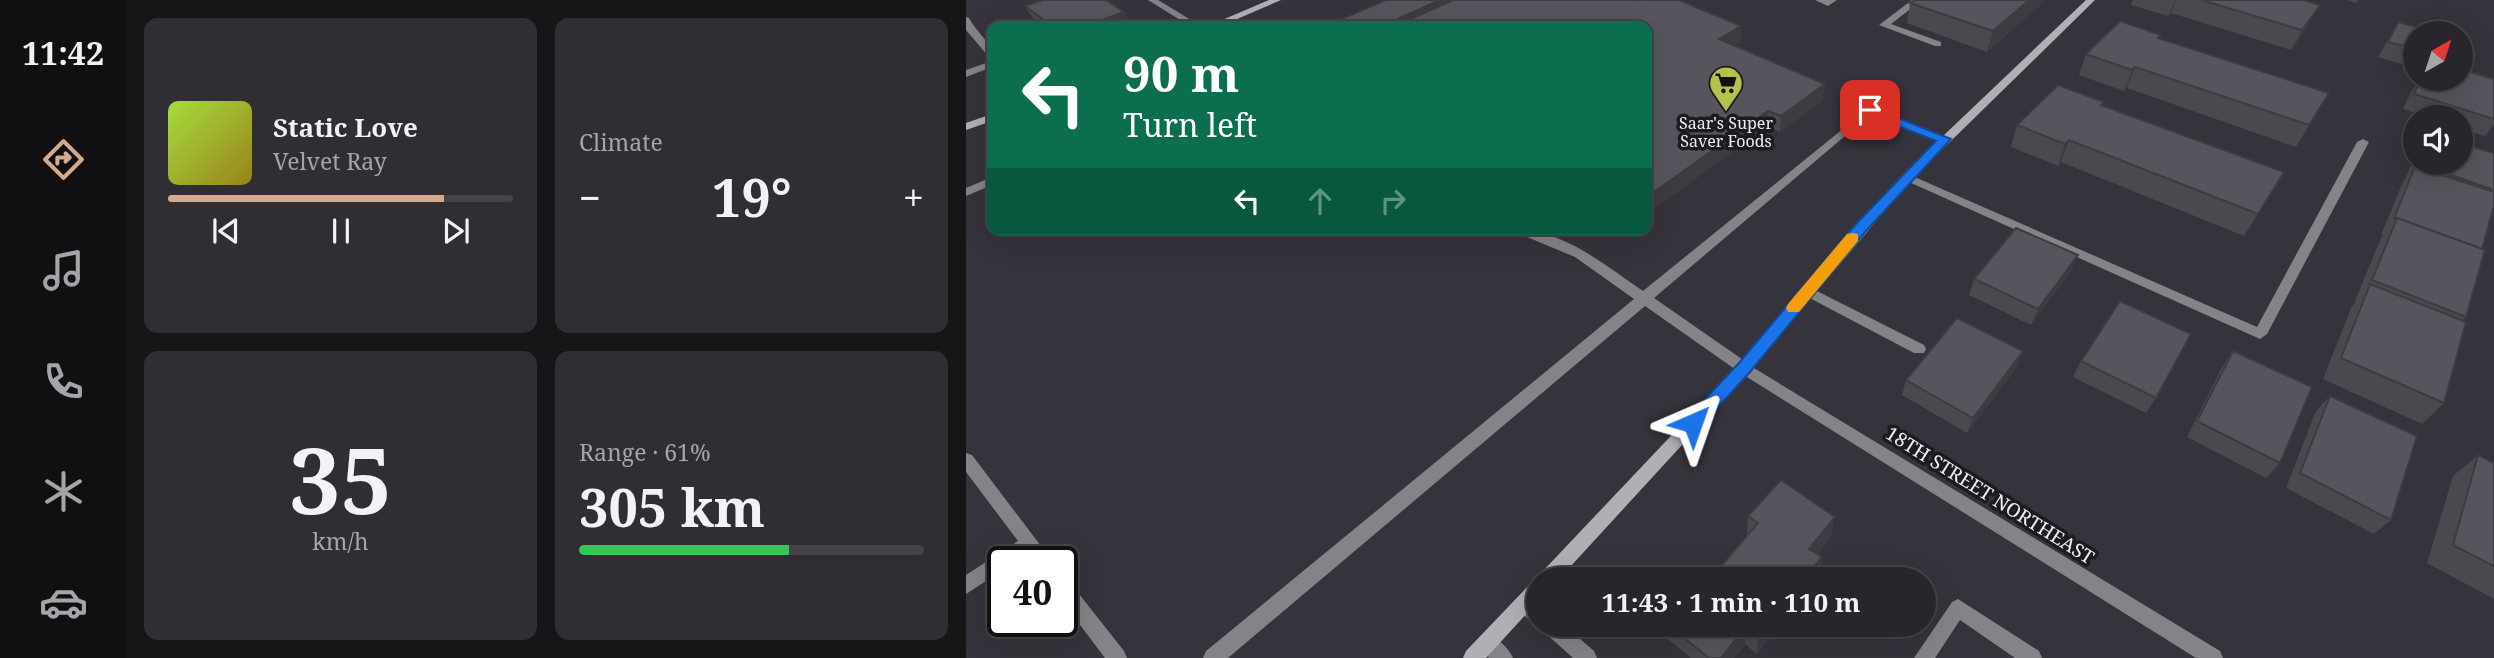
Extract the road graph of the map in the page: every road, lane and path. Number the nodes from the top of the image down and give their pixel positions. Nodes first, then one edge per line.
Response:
1 (1152, 0) edge
2 (1277, 0) edge
3 (1819, 0) edge
4 (1833, 0) edge
5 (1918, 0) edge
6 (2091, 0) edge
7 (966, 20) edge
8 (1188, 21) edge
9 (1225, 21) edge
10 (1938, 44) dead end
11 (987, 49) edge
12 (987, 66) edge
13 (966, 74) edge
14 (987, 119) edge
15 (966, 127) edge
16 (1945, 139) junction
17 (2362, 142) dead end
18 (1906, 178) junction
19 (987, 183) edge
20 (966, 192) edge
21 (1534, 235) edge
22 (1807, 291) junction
23 (1645, 298) junction
24 (1919, 349) dead end
25 (1744, 368) junction
26 (966, 460) edge
27 (1029, 542) junction
28 (1032, 546) edge
29 (1558, 567) edge
30 (966, 585) edge
31 (1078, 607) edge
32 (1526, 613) edge
33 (1563, 637) edge
34 (1487, 643) junction
35 (1118, 658) edge
36 (1213, 658) edge
37 (1473, 658) edge
38 (1503, 658) edge
39 (1587, 658) edge
40 (1924, 658) edge
41 (2032, 658) edge
42 (2213, 658) edge

1 - 8 street
2 - 9 street
3 - 4 street
5 - 10 street
6 - 16 street
7 - 11 street
12 - 13 street
14 - 15 street
16 - 18 street
16 - 23 street
17 - 18 street
18 - 22 street
19 - 20 street
21 - 23 street, 18TH STREET NORTHEAST
22 - 24 street
22 - 25 street
23 - 25 street, 18TH STREET NORTHEAST
23 - 36 street
25 - 29 street
25 - 42 street, 18TH STREET NORTHEAST
26 - 27 street
27 - 28 street
27 - 30 street
31 - 35 street
32 - 34 street
33 - 39 street
34 - 37 street
34 - 38 street
40 - 41 street

